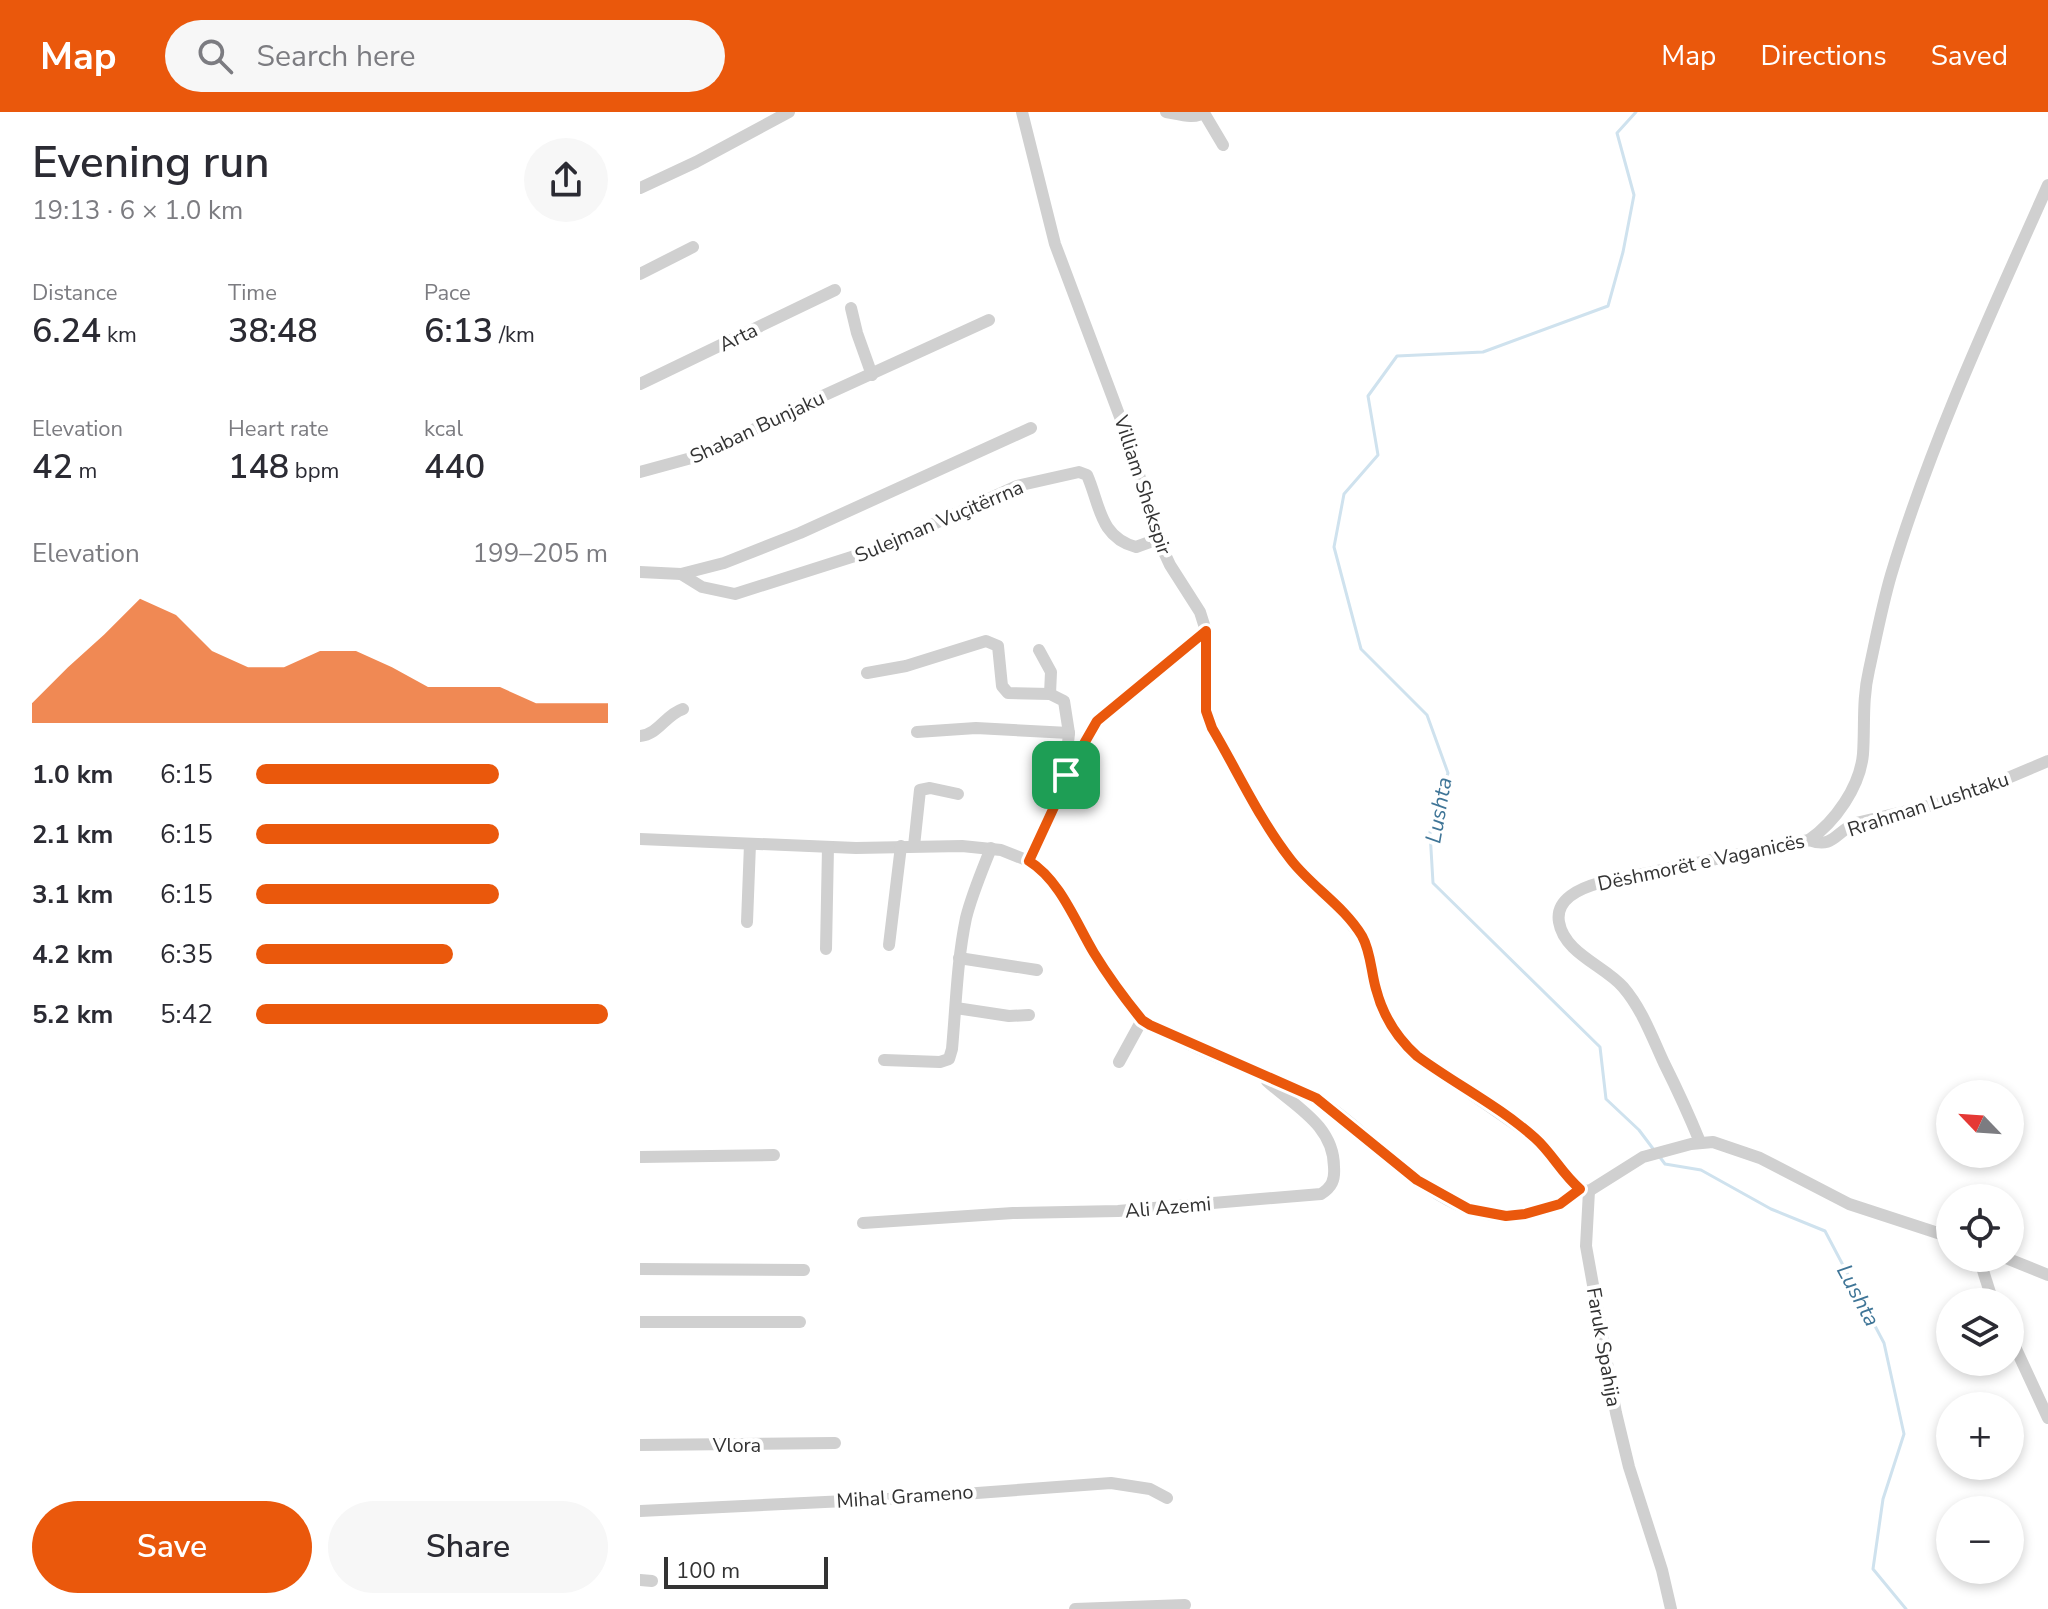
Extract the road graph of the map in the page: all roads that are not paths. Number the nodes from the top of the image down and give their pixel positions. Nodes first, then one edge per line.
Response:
1 (789, 112) edge
2 (1022, 112) edge
3 (1166, 112) edge
4 (1204, 113) edge
5 (1223, 145) dead end
6 (2048, 185) edge
7 (640, 188) edge
8 (693, 247) dead end
9 (640, 274) edge
10 (835, 290) dead end
11 (851, 308) dead end
12 (989, 320) dead end
13 (872, 375) junction
14 (640, 384) edge
15 (1031, 428) dead end
16 (640, 472) edge
17 (1158, 539) junction
18 (640, 572) edge
19 (681, 574) junction
20 (1206, 631) junction
21 (1039, 650) dead end
22 (867, 673) dead end
23 (1050, 694) junction
24 (683, 709) dead end
25 (917, 732) dead end
26 (1069, 733) junction
27 (640, 736) edge
28 (2048, 761) edge
29 (1066, 775) junction
30 (958, 794) dead end
31 (640, 839) edge
32 (1809, 840) junction
33 (750, 844) junction
34 (907, 846) junction
35 (828, 847) junction
36 (991, 848) junction
37 (1029, 861) junction
38 (747, 922) dead end
39 (889, 945) dead end
40 (826, 949) dead end
41 (959, 958) junction
42 (1037, 970) dead end
43 (956, 1008) junction
44 (1029, 1015) dead end
45 (1142, 1020) junction
46 (884, 1060) dead end
47 (1119, 1062) dead end
48 (1266, 1077) junction
49 (1701, 1143) junction
50 (774, 1155) dead end
51 (640, 1157) edge
52 (1584, 1190) junction
53 (863, 1223) dead end
54 (1936, 1232) edge
55 (2024, 1265) edge
56 (640, 1269) edge
57 (804, 1270) dead end
58 (2048, 1275) edge
59 (640, 1322) edge
60 (800, 1322) dead end
61 (2024, 1366) edge
62 (2048, 1418) edge
63 (835, 1443) dead end
64 (640, 1445) edge
65 (1167, 1498) dead end
66 (640, 1511) edge
67 (1185, 1605) dead end
68 (1075, 1609) edge
69 (1671, 1609) edge

1 - 7 street
2 - 17 street, Villiam Shekspir
3 - 4 street
4 - 5 street
6 - 32 street, Dëshmorët e Vaganicës
8 - 9 street
10 - 14 street, Arta
11 - 13 street
12 - 13 street, Shaban Bunjaku
13 - 16 street, Shaban Bunjaku
15 - 19 street, Sulejman Vuçitërrna
17 - 19 street, Sulejman Vuçitërrna
17 - 20 street, Villiam Shekspir
18 - 19 street, Sulejman Vuçitërrna
20 - 29 street
20 - 52 street, Villiam Shekspir
21 - 23 street
22 - 23 street
23 - 26 street
24 - 27 street
25 - 26 street
26 - 29 street
28 - 32 street, Rrahman Lushtaku
29 - 37 street
30 - 34 street
31 - 33 street
32 - 49 street, Dëshmorët e Vaganicës
33 - 35 street
33 - 38 street
34 - 35 street
34 - 36 street
34 - 39 street
35 - 40 street
36 - 37 street
36 - 41 street
37 - 45 street
41 - 42 street
41 - 43 street
43 - 44 street
43 - 46 street
45 - 47 street
45 - 48 street
48 - 52 street
48 - 53 street, Ali Azemi
49 - 52 street
49 - 54 street
50 - 51 street
52 - 69 street, Faruk Spahija
55 - 58 street
56 - 57 street
59 - 60 street
61 - 62 street
63 - 64 street, Vlora
65 - 66 street, Mihal Grameno
67 - 68 street

